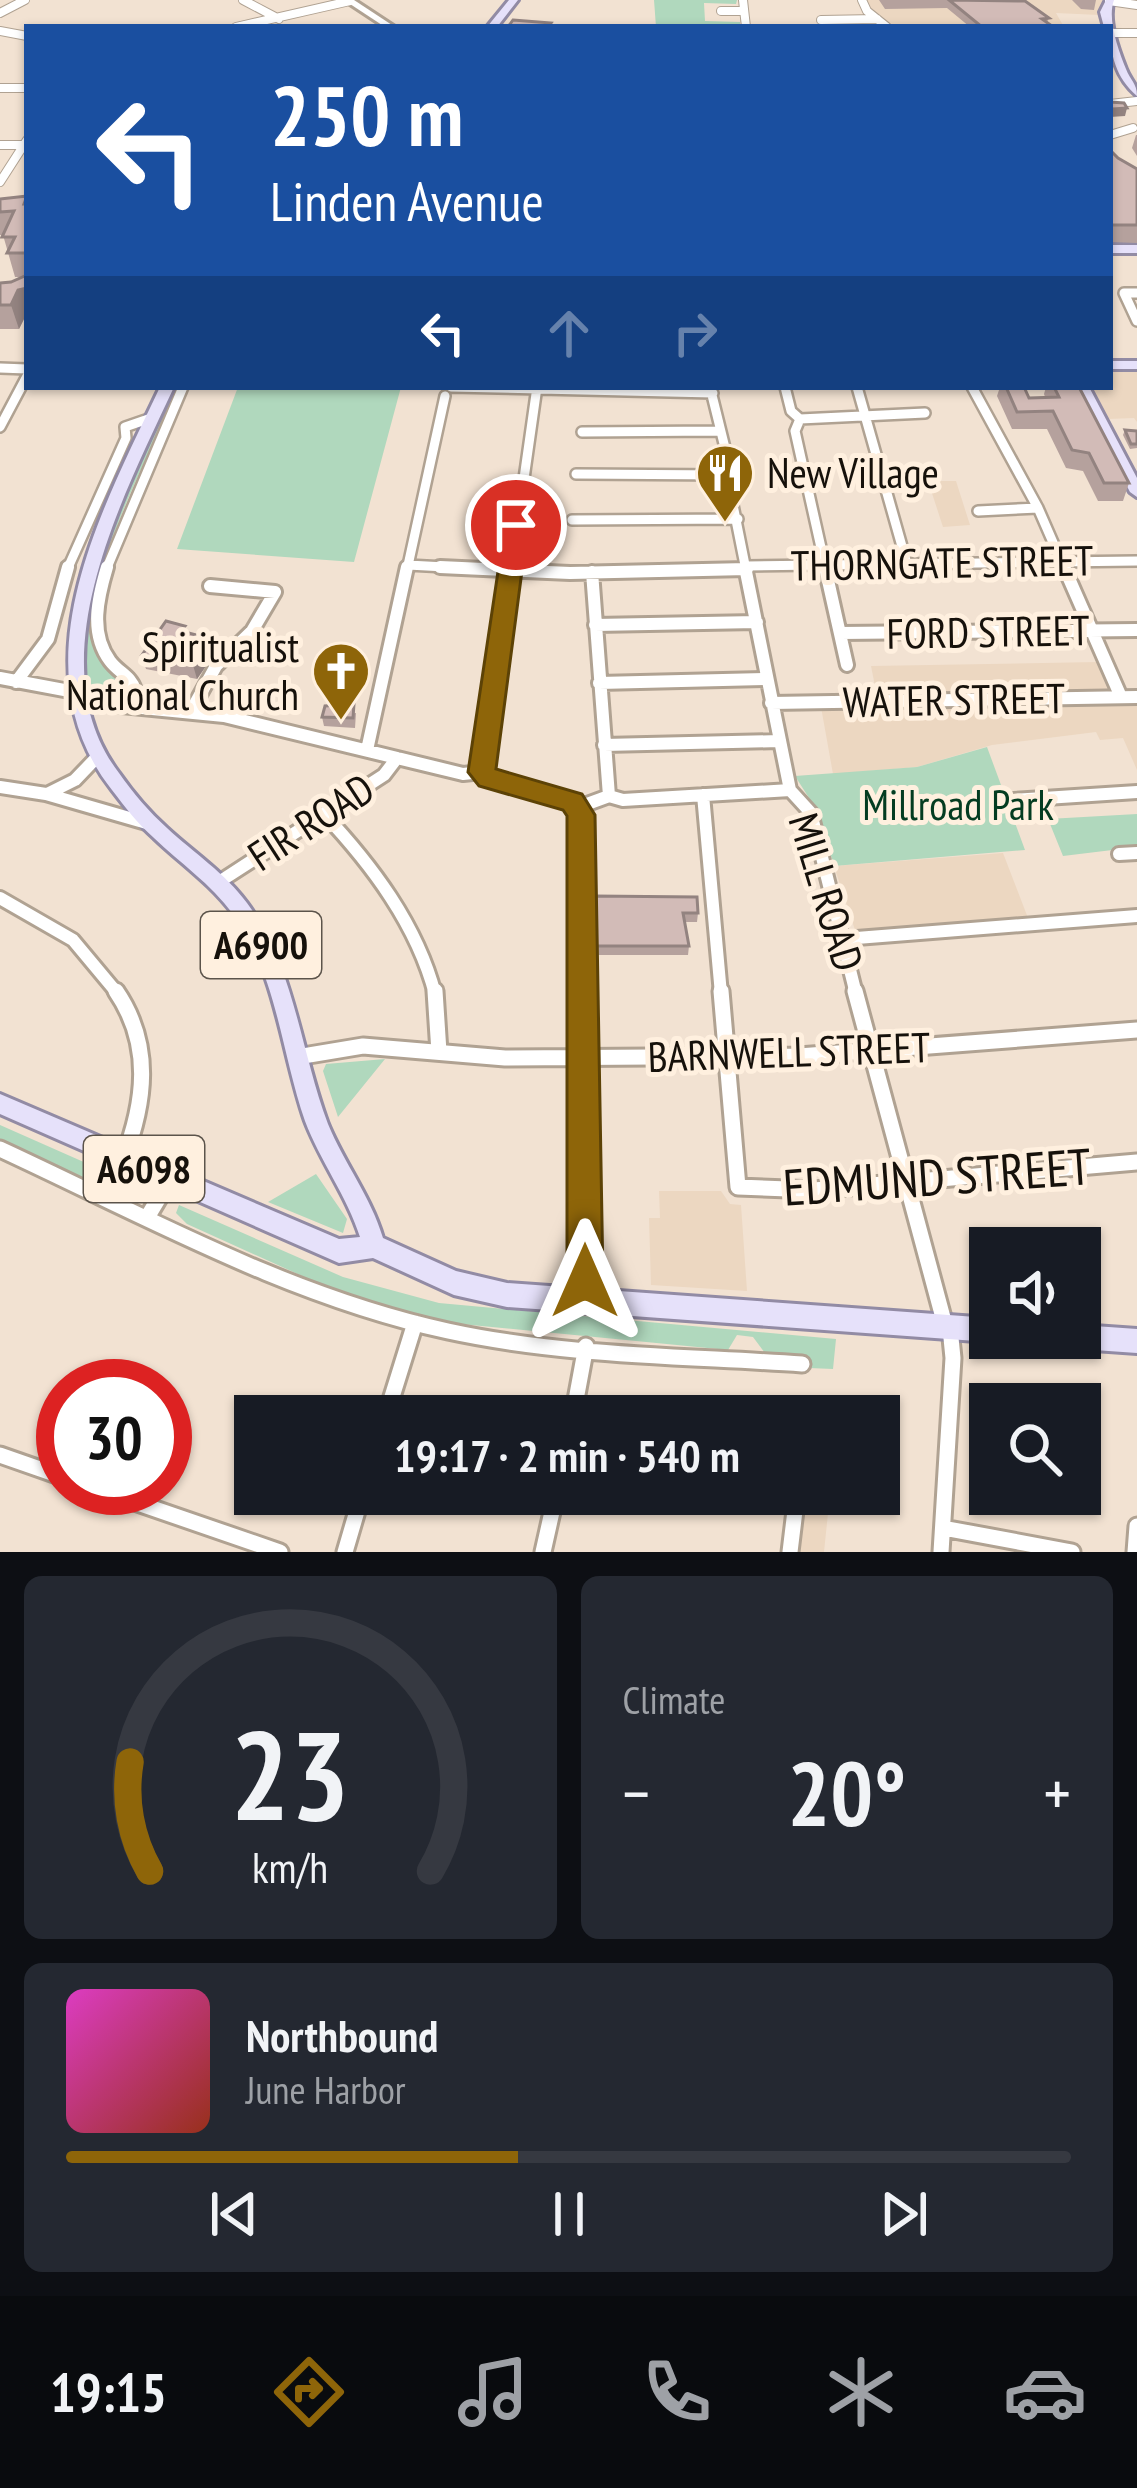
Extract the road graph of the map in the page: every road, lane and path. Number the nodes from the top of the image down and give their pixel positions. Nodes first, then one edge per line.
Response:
1 (25, 0) edge
2 (245, 0) edge
3 (349, 0) edge
4 (514, 0) edge
5 (743, 0) edge
6 (862, 0) edge
7 (1110, 0) edge
8 (1137, 5) edge
9 (721, 10) dead end
10 (744, 11) junction
11 (0, 14) edge
12 (279, 19) junction
13 (877, 19) junction
14 (252, 24) edge
15 (386, 24) edge
16 (495, 24) edge
17 (746, 24) edge
18 (824, 24) edge
19 (883, 24) edge
20 (1113, 42) edge
21 (1136, 95) edge
22 (1115, 103) edge
23 (1133, 128) dead end
24 (1113, 134) edge
25 (24, 145) edge
26 (0, 182) edge
27 (1137, 293) edge
28 (1137, 321) edge
29 (24, 378) edge
30 (166, 390) edge
31 (182, 390) edge
32 (449, 390) edge
33 (536, 390) edge
34 (711, 390) edge
35 (786, 390) edge
36 (858, 390) edge
37 (974, 390) edge
38 (1084, 390) edge
39 (925, 413) dead end
40 (865, 415) junction
41 (154, 417) junction
42 (800, 418) junction
43 (0, 427) edge
44 (718, 431) junction
45 (582, 432) dead end
46 (576, 474) dead end
47 (727, 476) junction
48 (1137, 492) edge
49 (1038, 508) junction
50 (978, 511) dead end
51 (738, 519) junction
52 (572, 520) dead end
53 (1063, 561) junction
54 (1137, 561) edge
55 (826, 564) junction
56 (907, 564) junction
57 (408, 565) junction
58 (747, 567) junction
59 (510, 570) junction
60 (592, 572) junction
61 (210, 586) dead end
62 (757, 622) junction
63 (595, 625) junction
64 (1137, 630) edge
65 (1092, 631) junction
66 (840, 633) junction
67 (847, 665) dead end
68 (0, 678) edge
69 (767, 679) junction
70 (16, 682) junction
71 (599, 683) junction
72 (81, 697) junction
73 (1137, 697) edge
74 (1121, 698) junction
75 (128, 703) junction
76 (772, 703) junction
77 (191, 711) junction
78 (779, 741) junction
79 (604, 745) junction
80 (367, 750) junction
81 (98, 756) junction
82 (397, 758) junction
83 (482, 772) junction
84 (0, 788) edge
85 (790, 790) junction
86 (1137, 792) edge
87 (46, 794) junction
88 (704, 795) junction
89 (609, 796) junction
90 (1014, 800) dead end
91 (579, 807) junction
92 (323, 814) junction
93 (150, 824) junction
94 (1137, 853) edge
95 (1119, 854) dead end
96 (219, 882) junction
97 (0, 898) edge
98 (1137, 916) edge
99 (844, 939) junction
100 (1137, 1030) edge
101 (439, 1052) junction
102 (870, 1052) junction
103 (297, 1057) junction
104 (724, 1058) junction
105 (584, 1059) junction
106 (0, 1104) edge
107 (0, 1149) edge
108 (123, 1160) junction
109 (1137, 1162) edge
110 (170, 1180) junction
111 (909, 1182) junction
112 (148, 1216) junction
113 (374, 1246) junction
114 (585, 1300) junction
115 (415, 1323) junction
116 (947, 1327) junction
117 (969, 1329) edge
118 (1101, 1338) edge
119 (1137, 1341) edge
120 (586, 1346) junction
121 (802, 1364) dead end
122 (393, 1395) edge
123 (577, 1395) edge
124 (0, 1456) edge
125 (36, 1468) edge
126 (172, 1515) edge
127 (356, 1515) edge
128 (551, 1515) edge
129 (794, 1515) edge
130 (1137, 1526) edge
131 (943, 1528) junction
132 (280, 1552) edge
133 (345, 1552) edge
134 (543, 1552) edge
135 (790, 1552) edge
136 (941, 1552) edge
137 (1072, 1552) edge
138 (1135, 1552) edge

1 - 11 street
2 - 12 street
3 - 12 street
3 - 15 main road
4 - 16 main road
5 - 10 street
6 - 13 street
7 - 8 street
9 - 10 street
10 - 17 street
12 - 14 street
13 - 18 street
13 - 19 street
20 - 21 main road
21 - 22 street
23 - 24 street
25 - 26 street
27 - 28 street
29 - 43 street
30 - 41 main road, A6900
31 - 75 street
32 - 57 street
33 - 59 street
34 - 44 street, MILL ROAD
35 - 42 street
36 - 40 street
37 - 49 street
38 - 48 main road
39 - 40 street
40 - 42 street
40 - 56 street
41 - 70 street
41 - 72 main road, A6900
42 - 55 street
44 - 45 street
44 - 47 street, MILL ROAD
46 - 47 street
47 - 51 street, MILL ROAD
49 - 50 street
49 - 53 street
51 - 52 street
51 - 58 street, MILL ROAD
53 - 54 street, THORNGATE STREET
53 - 56 street, THORNGATE STREET
53 - 65 street
55 - 56 street, THORNGATE STREET
55 - 58 street, THORNGATE STREET
55 - 66 street
57 - 59 street, THORNGATE STREET
57 - 80 street
58 - 60 street, THORNGATE STREET
58 - 62 street, MILL ROAD
59 - 60 street, THORNGATE STREET
59 - 83 street
60 - 63 street
61 - 77 street
62 - 63 street
62 - 69 street, MILL ROAD
63 - 71 street
64 - 65 street, FORD STREET
65 - 66 street, FORD STREET
65 - 74 street
66 - 67 street
68 - 70 street
69 - 71 street
69 - 76 street, MILL ROAD
70 - 72 street
71 - 79 street
72 - 75 street
72 - 81 main road, A6900
73 - 74 street, WATER STREET
74 - 76 street, WATER STREET
75 - 77 street
76 - 78 street, MILL ROAD
77 - 80 street
78 - 79 street
78 - 85 street, MILL ROAD
79 - 89 street
80 - 82 street
81 - 87 street
81 - 93 main road, A6900
82 - 83 street
82 - 92 street, FIR ROAD
83 - 91 street
84 - 87 street
85 - 88 street
85 - 99 street, MILL ROAD
86 - 90 street
87 - 93 street
88 - 89 street
88 - 104 street
89 - 91 street
91 - 105 street
92 - 96 street, FIR ROAD
92 - 101 street
93 - 96 main road, A6900
94 - 95 street
96 - 103 main road, A6900
97 - 108 street
98 - 99 street
99 - 102 street, MILL ROAD
100 - 102 street, BARNWELL STREET
101 - 103 street, BARNWELL STREET
101 - 105 street, BARNWELL STREET
102 - 104 street, BARNWELL STREET
102 - 111 street, MILL ROAD
103 - 113 main road, A6900
104 - 105 street, BARNWELL STREET
104 - 111 street, EDMUND STREET
105 - 114 street
106 - 108 main road, A6098
107 - 112 street
108 - 110 main road, A6098
109 - 111 street, EDMUND STREET
110 - 112 street
110 - 113 main road, A6098
111 - 116 street, MILL ROAD
112 - 115 street
113 - 114 main road, A6098
114 - 116 main road, A6098
115 - 120 street
115 - 122 street
116 - 117 main road, A6098
116 - 131 street, MILL ROAD
118 - 119 main road
120 - 121 street
120 - 123 street
124 - 125 street
126 - 132 street
127 - 133 street
128 - 134 street
129 - 135 street
130 - 138 street
131 - 136 street, MILL ROAD
131 - 137 street

